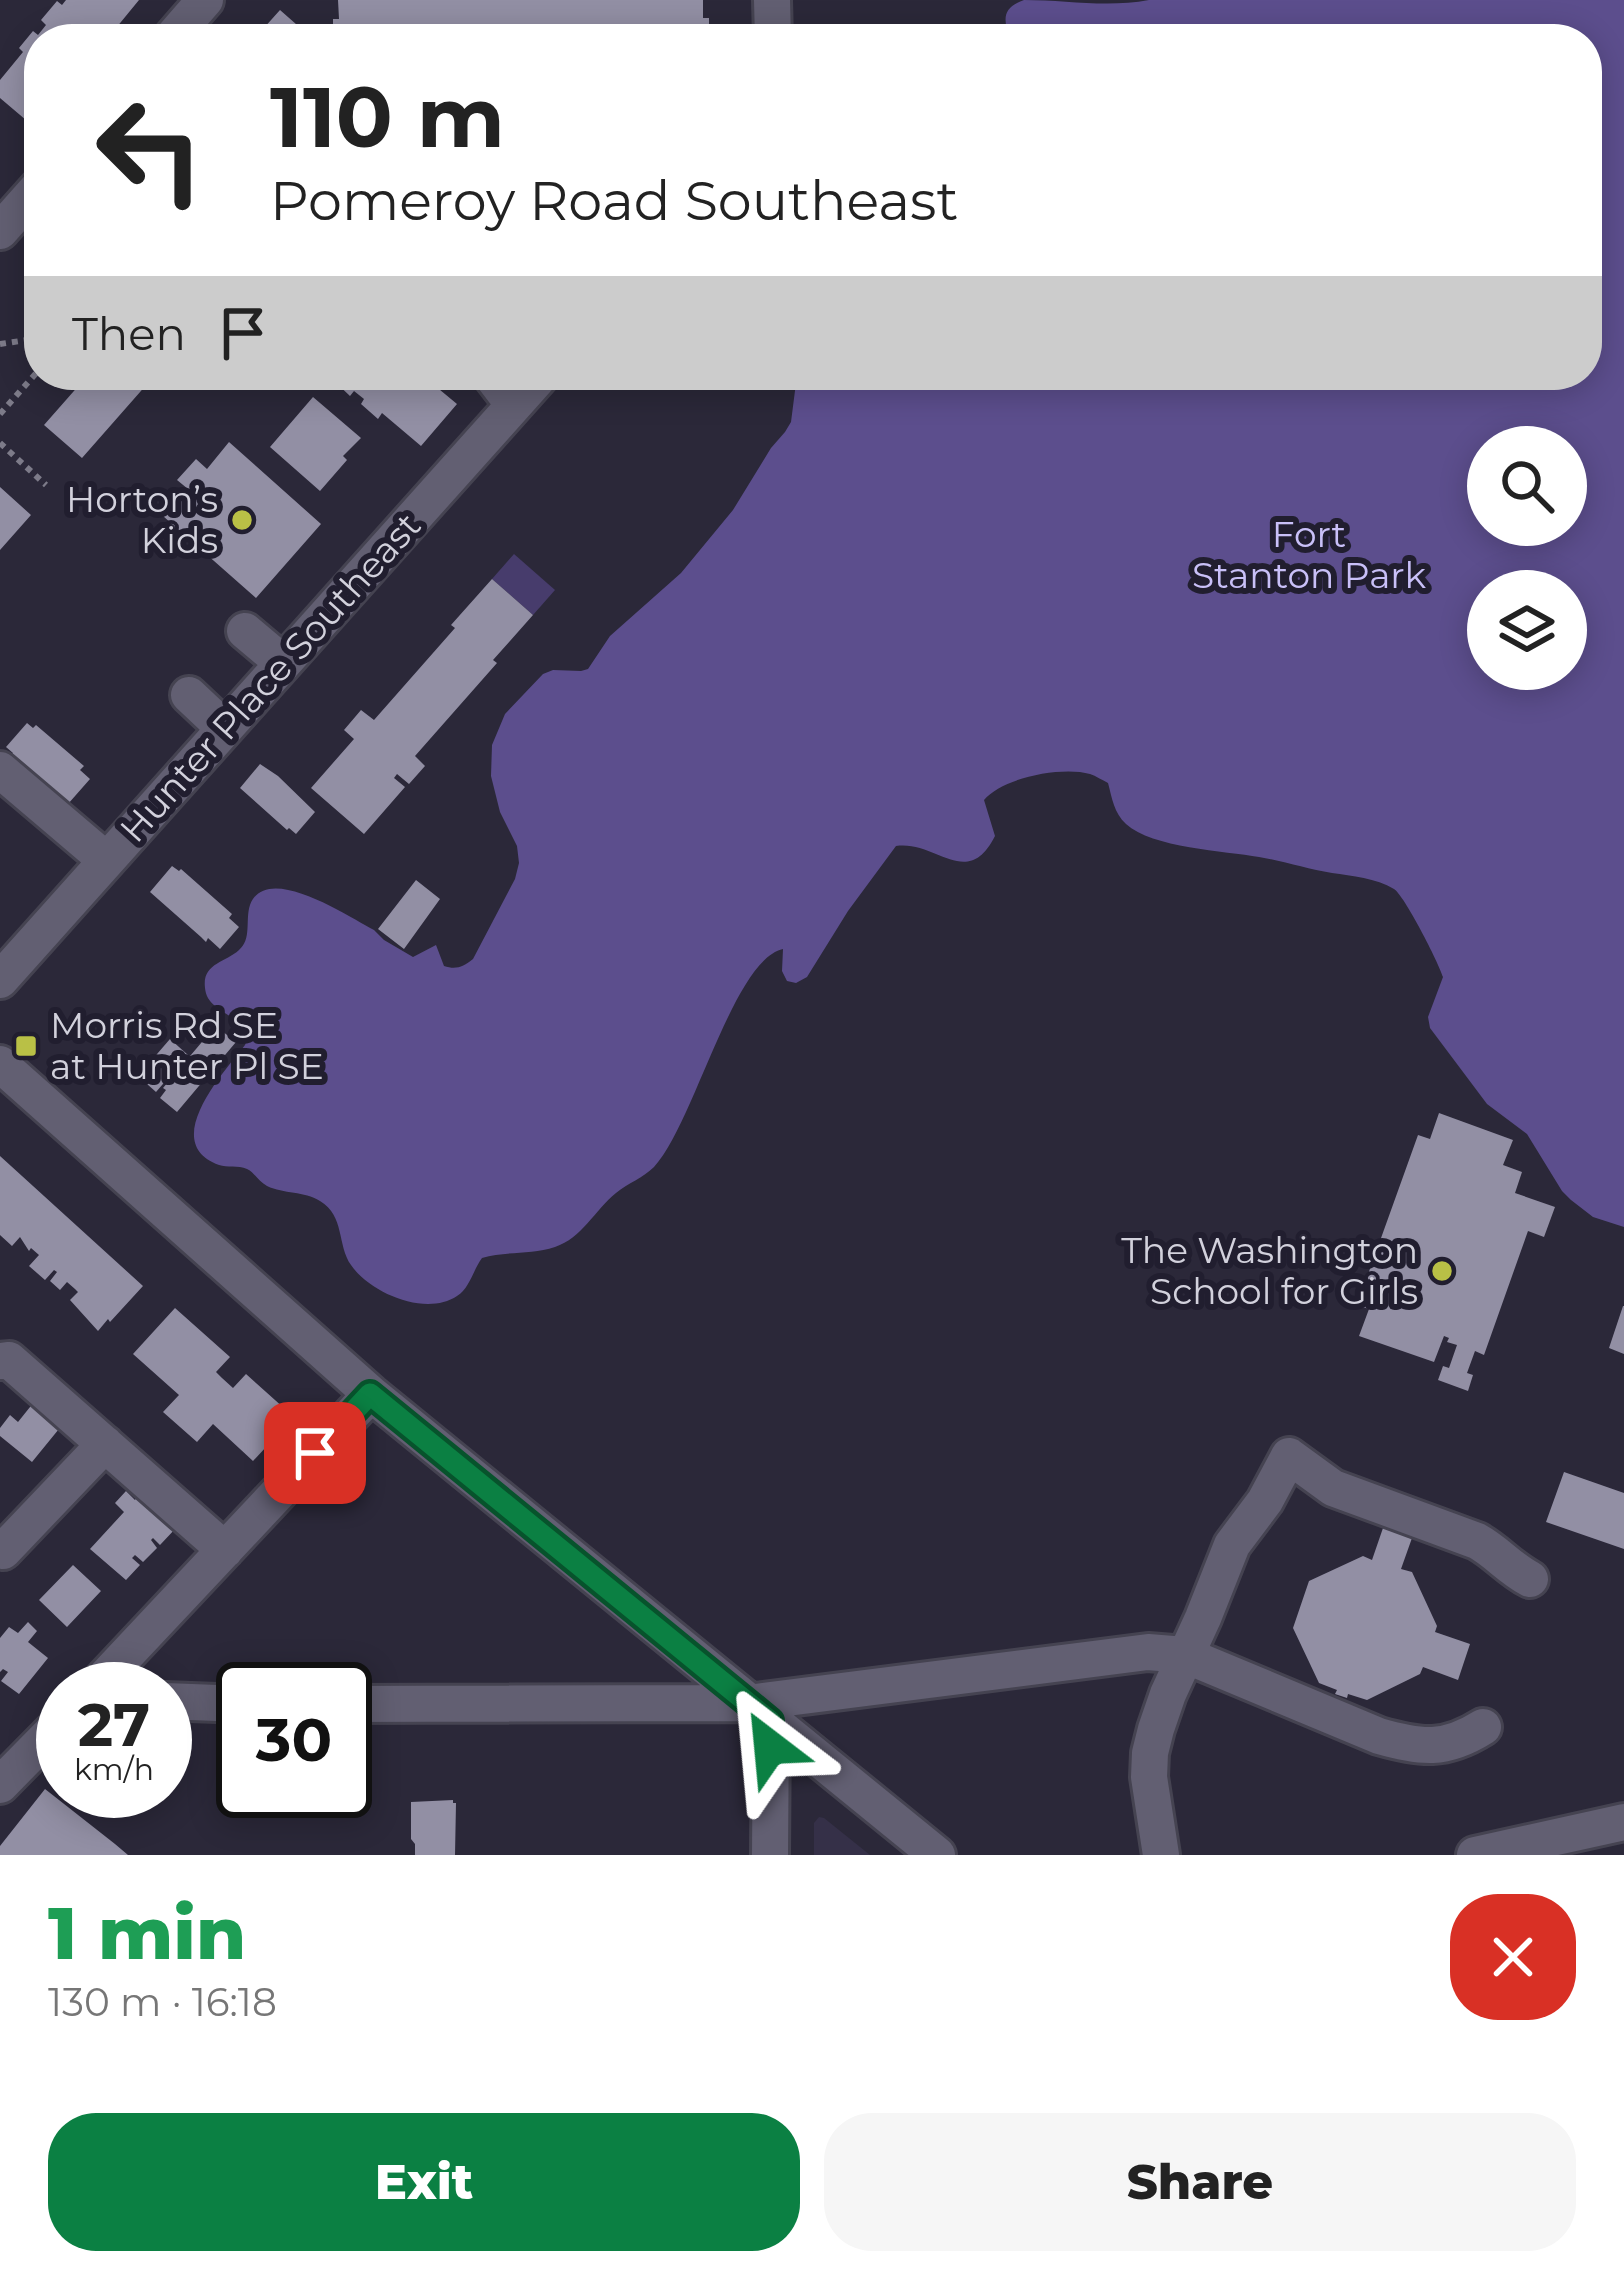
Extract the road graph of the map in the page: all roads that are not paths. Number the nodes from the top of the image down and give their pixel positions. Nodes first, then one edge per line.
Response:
1 (205, 0) edge
2 (184, 24) edge
3 (24, 205) edge
4 (0, 231) edge
5 (502, 390) edge
6 (528, 390) edge
7 (514, 405) junction
8 (245, 631) dead end
9 (283, 662) junction
10 (189, 695) dead end
11 (224, 728) junction
12 (0, 770) edge
13 (106, 860) junction
14 (0, 980) edge
15 (0, 1064) edge
16 (0, 1361) edge
17 (370, 1394) junction
18 (105, 1444) junction
19 (0, 1548) edge
20 (225, 1550) junction
21 (1530, 1579) dead end
22 (1185, 1655) junction
23 (130, 1662) edge
24 (372, 1704) edge
25 (759, 1712) junction
26 (1483, 1727) dead end
27 (36, 1744) edge
28 (5, 1771) edge
29 (1624, 1822) edge
30 (918, 1849) edge
31 (770, 1855) edge
32 (1161, 1855) edge
33 (1475, 1855) edge

1 - 2 street
3 - 4 street
5 - 7 street
6 - 7 street, Hunter Place Southeast
7 - 9 street, Hunter Place Southeast
8 - 9 street
9 - 11 street, Hunter Place Southeast
10 - 11 street
11 - 13 street, Hunter Place Southeast
12 - 13 street
13 - 14 street, Hunter Place Southeast
15 - 17 street
16 - 18 street
17 - 20 street
17 - 25 street
18 - 19 street
18 - 20 street
20 - 23 street
21 - 22 street
22 - 25 street
22 - 26 street
22 - 32 street
24 - 25 street
25 - 30 street
25 - 31 street
27 - 28 street
29 - 33 street

